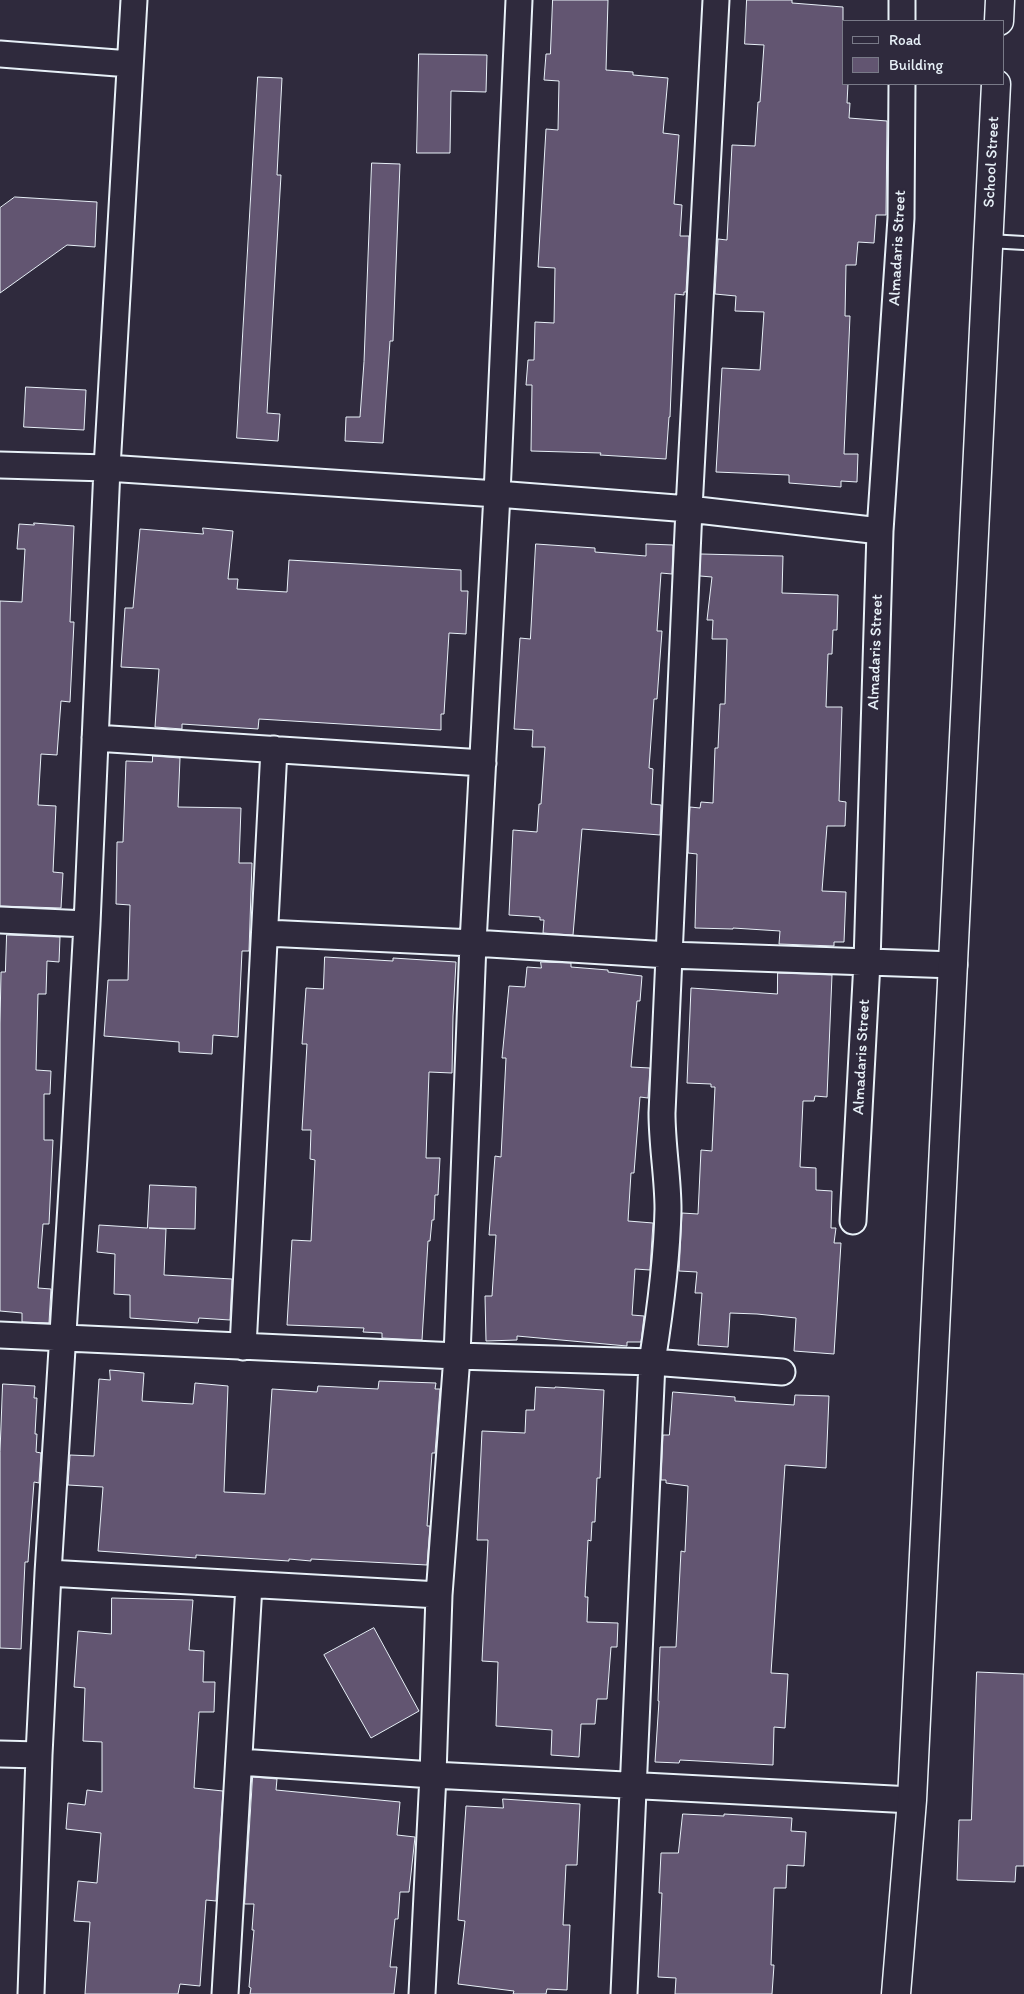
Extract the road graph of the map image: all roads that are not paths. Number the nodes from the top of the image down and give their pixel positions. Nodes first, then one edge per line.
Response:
1 (134, 0) edge
2 (520, 0) edge
3 (716, 0) edge
4 (902, 0) edge
5 (1000, 0) edge
6 (902, 20) edge
7 (999, 20) edge
8 (0, 54) edge
9 (130, 64) junction
10 (902, 85) edge
11 (996, 85) edge
12 (989, 241) junction
13 (1024, 243) edge
14 (0, 465) edge
15 (107, 468) junction
16 (497, 494) junction
17 (689, 509) junction
18 (880, 531) junction
19 (95, 738) junction
20 (274, 748) junction
21 (483, 763) junction
22 (0, 920) edge
23 (87, 924) junction
24 (266, 932) junction
25 (473, 942) junction
26 (669, 955) junction
27 (866, 962) junction
28 (954, 965) junction
29 (853, 1221) dead end
30 (0, 1335) edge
31 (62, 1338) junction
32 (243, 1347) junction
33 (457, 1356) junction
34 (652, 1362) junction
35 (782, 1372) dead end
36 (48, 1573) junction
37 (249, 1585) junction
38 (439, 1594) junction
39 (0, 1754) edge
40 (39, 1755) junction
41 (239, 1762) junction
42 (433, 1775) junction
43 (633, 1786) junction
44 (912, 1800) junction
45 (31, 1994) edge
46 (225, 1994) edge
47 (422, 1994) edge
48 (624, 1994) edge
49 (896, 1994) edge

1 - 9 street
2 - 16 street
3 - 17 street
4 - 6 street
5 - 7 street
8 - 9 street
9 - 15 street
10 - 18 street, Almadaris Street
11 - 12 street, School Street
12 - 13 lane
12 - 28 street, School Street
14 - 15 street
15 - 16 street
15 - 19 street
16 - 17 street
16 - 21 street
17 - 18 street
17 - 26 street
18 - 27 street, Almadaris Street
19 - 20 street
19 - 23 street
20 - 21 street
20 - 24 street
21 - 25 street
22 - 23 street
23 - 31 street
24 - 25 street
24 - 32 street
25 - 26 street
25 - 33 street
26 - 27 street
26 - 34 street
27 - 28 street
27 - 29 street, Almadaris Street
28 - 44 street, School Street
30 - 31 street
31 - 32 street
31 - 36 street
32 - 33 street
33 - 34 street
33 - 38 street
34 - 35 street
34 - 43 street
36 - 37 street
36 - 40 street
37 - 38 street
37 - 41 street
38 - 42 street
39 - 40 street
40 - 45 street
41 - 42 street
41 - 46 street
42 - 43 street
42 - 47 street
43 - 44 street
43 - 48 street
44 - 49 street, School Street

